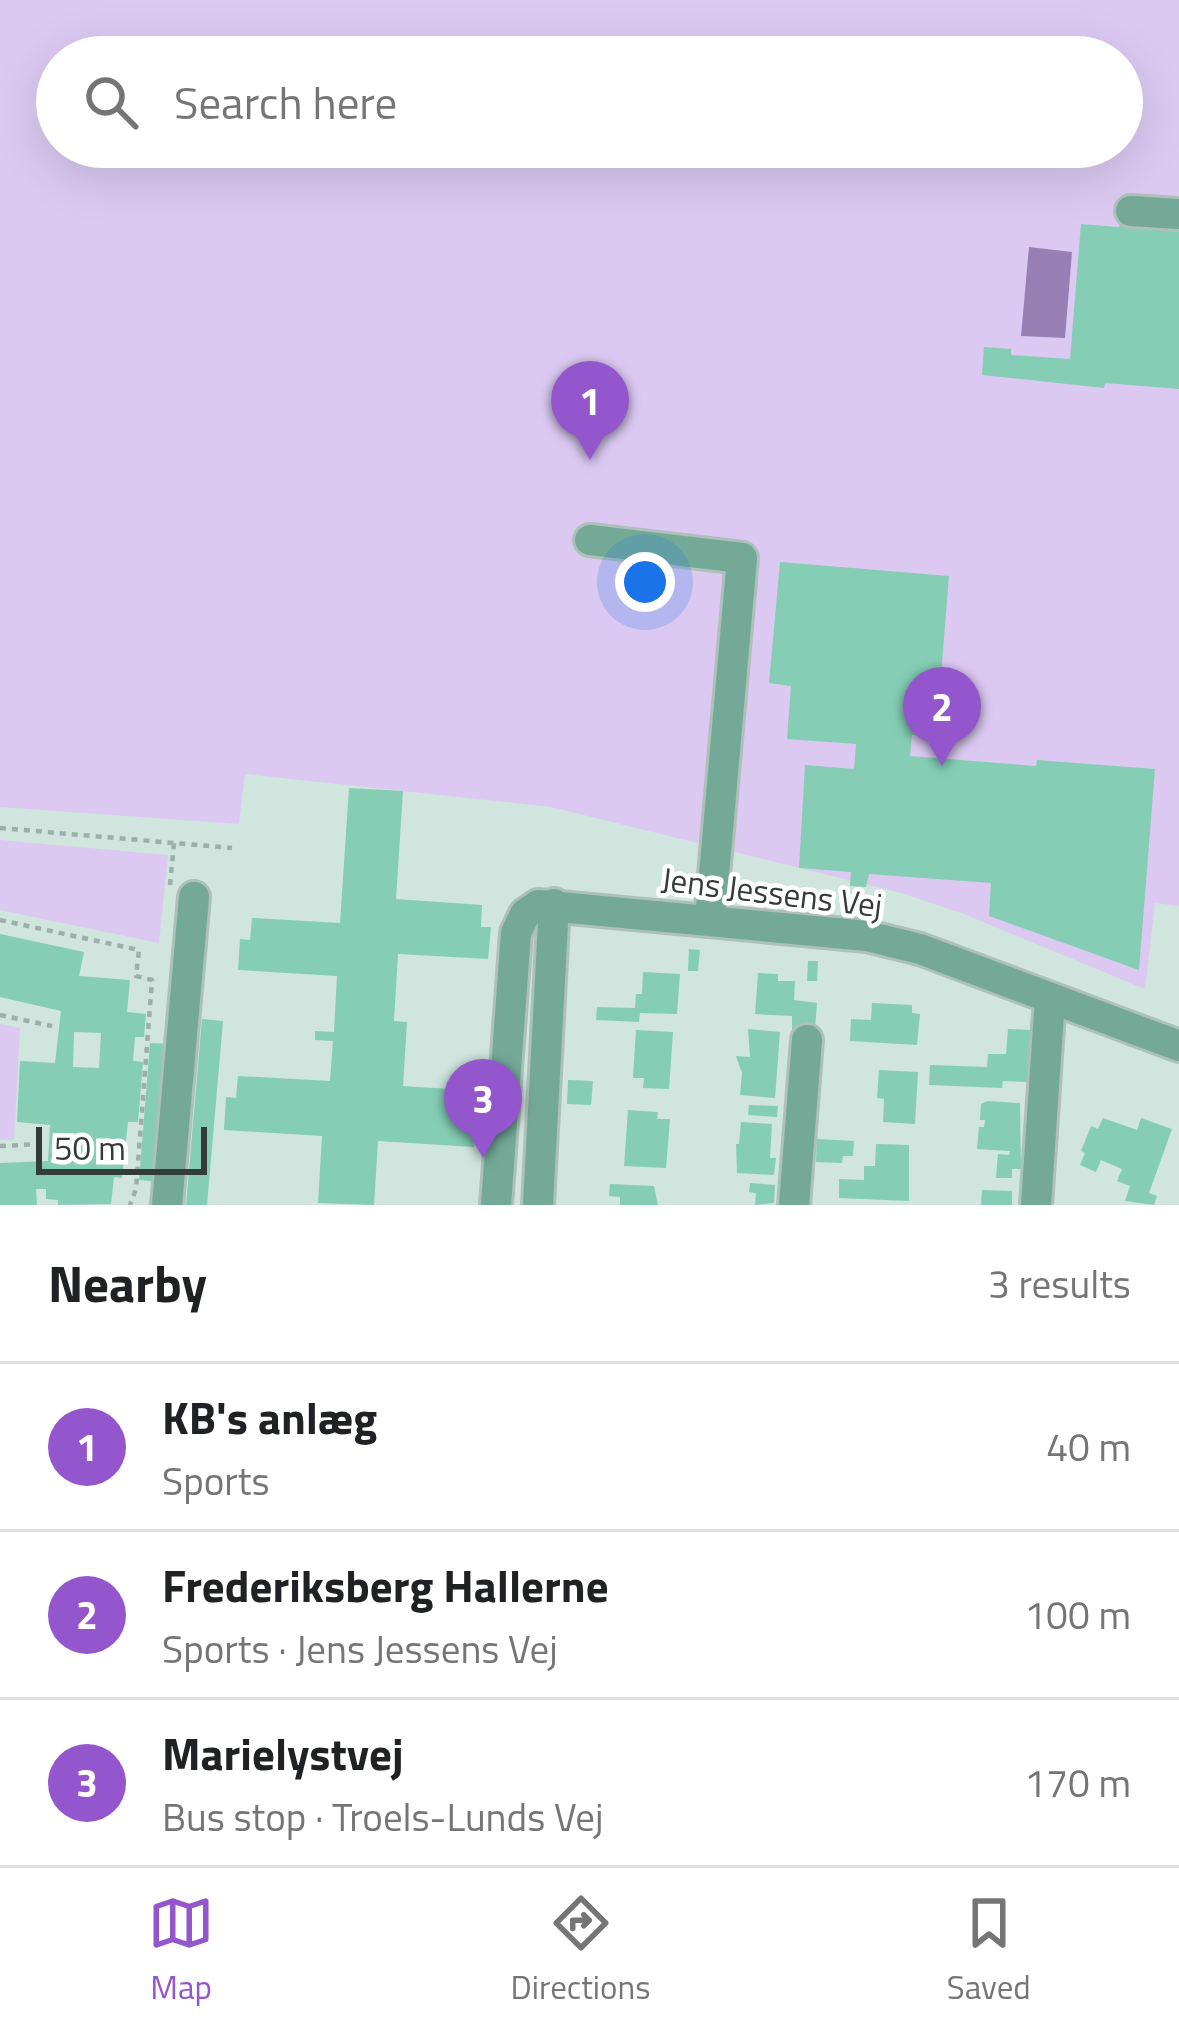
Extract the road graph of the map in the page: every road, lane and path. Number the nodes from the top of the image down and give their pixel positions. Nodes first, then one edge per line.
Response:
1 (1131, 211) dead end
2 (1179, 214) edge
3 (590, 540) dead end
4 (0, 828) edge
5 (232, 848) dead end
6 (194, 897) dead end
7 (554, 904) junction
8 (0, 920) edge
9 (710, 920) junction
10 (1050, 998) junction
11 (0, 1015) edge
12 (52, 1026) dead end
13 (807, 1040) dead end
14 (1179, 1046) edge
15 (42, 1144) dead end
16 (0, 1146) edge
17 (130, 1205) edge
18 (167, 1205) edge
19 (496, 1205) edge
20 (538, 1205) edge
21 (794, 1205) edge
22 (1036, 1205) edge

1 - 2 street
3 - 9 street
4 - 5 path
6 - 18 street
7 - 9 street, Jens Jessens Vej
7 - 19 street
7 - 20 street
8 - 17 path
9 - 10 street, Jens Jessens Vej
10 - 14 street, Jens Jessens Vej
10 - 22 street
11 - 12 path
13 - 21 street
15 - 16 path

